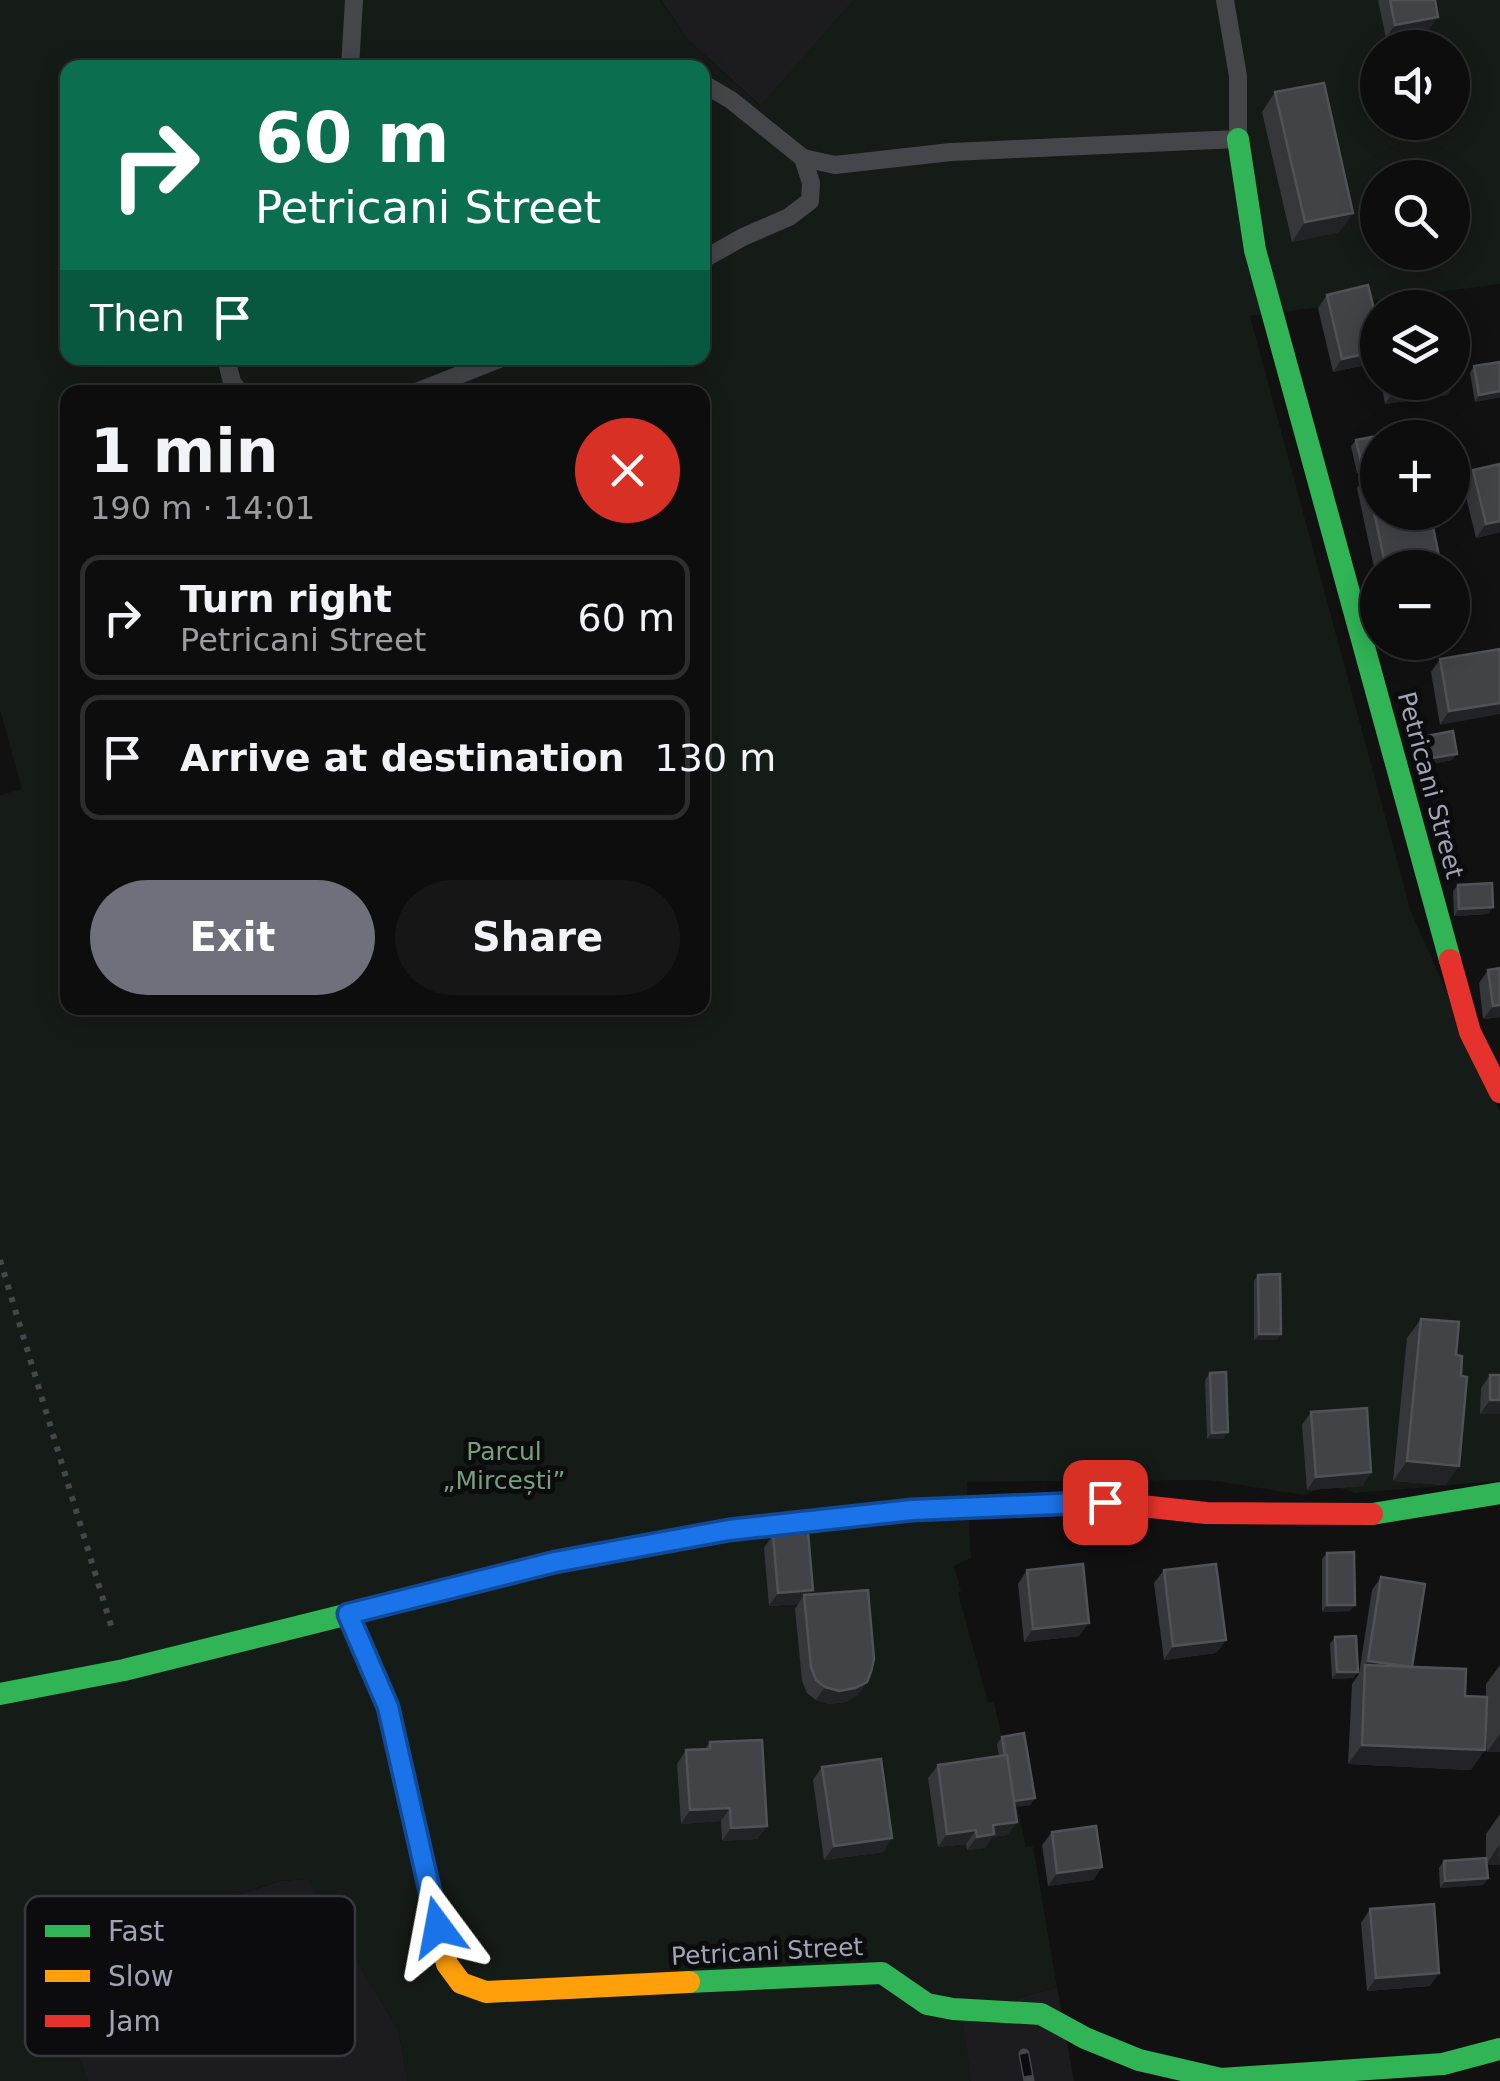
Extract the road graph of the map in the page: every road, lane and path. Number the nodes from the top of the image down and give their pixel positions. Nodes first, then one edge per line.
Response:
1 (354, 0) edge
2 (1226, 0) edge
3 (350, 60) edge
4 (710, 88) edge
5 (1238, 139) junction
6 (803, 158) junction
7 (710, 255) edge
8 (484, 365) edge
9 (434, 385) edge
10 (1500, 1092) edge
11 (0, 1260) edge
12 (1500, 1493) edge
13 (348, 1614) junction
14 (124, 1670) junction
15 (0, 1694) edge
16 (1500, 2050) edge

1 - 3 lane
2 - 5 lane, Petricani Street
4 - 6 lane
5 - 6 lane
5 - 10 street, Petricani Street
6 - 7 lane
8 - 9 lane
11 - 14 path
12 - 13 street
13 - 14 street
13 - 16 street, Petricani Street
14 - 15 street

